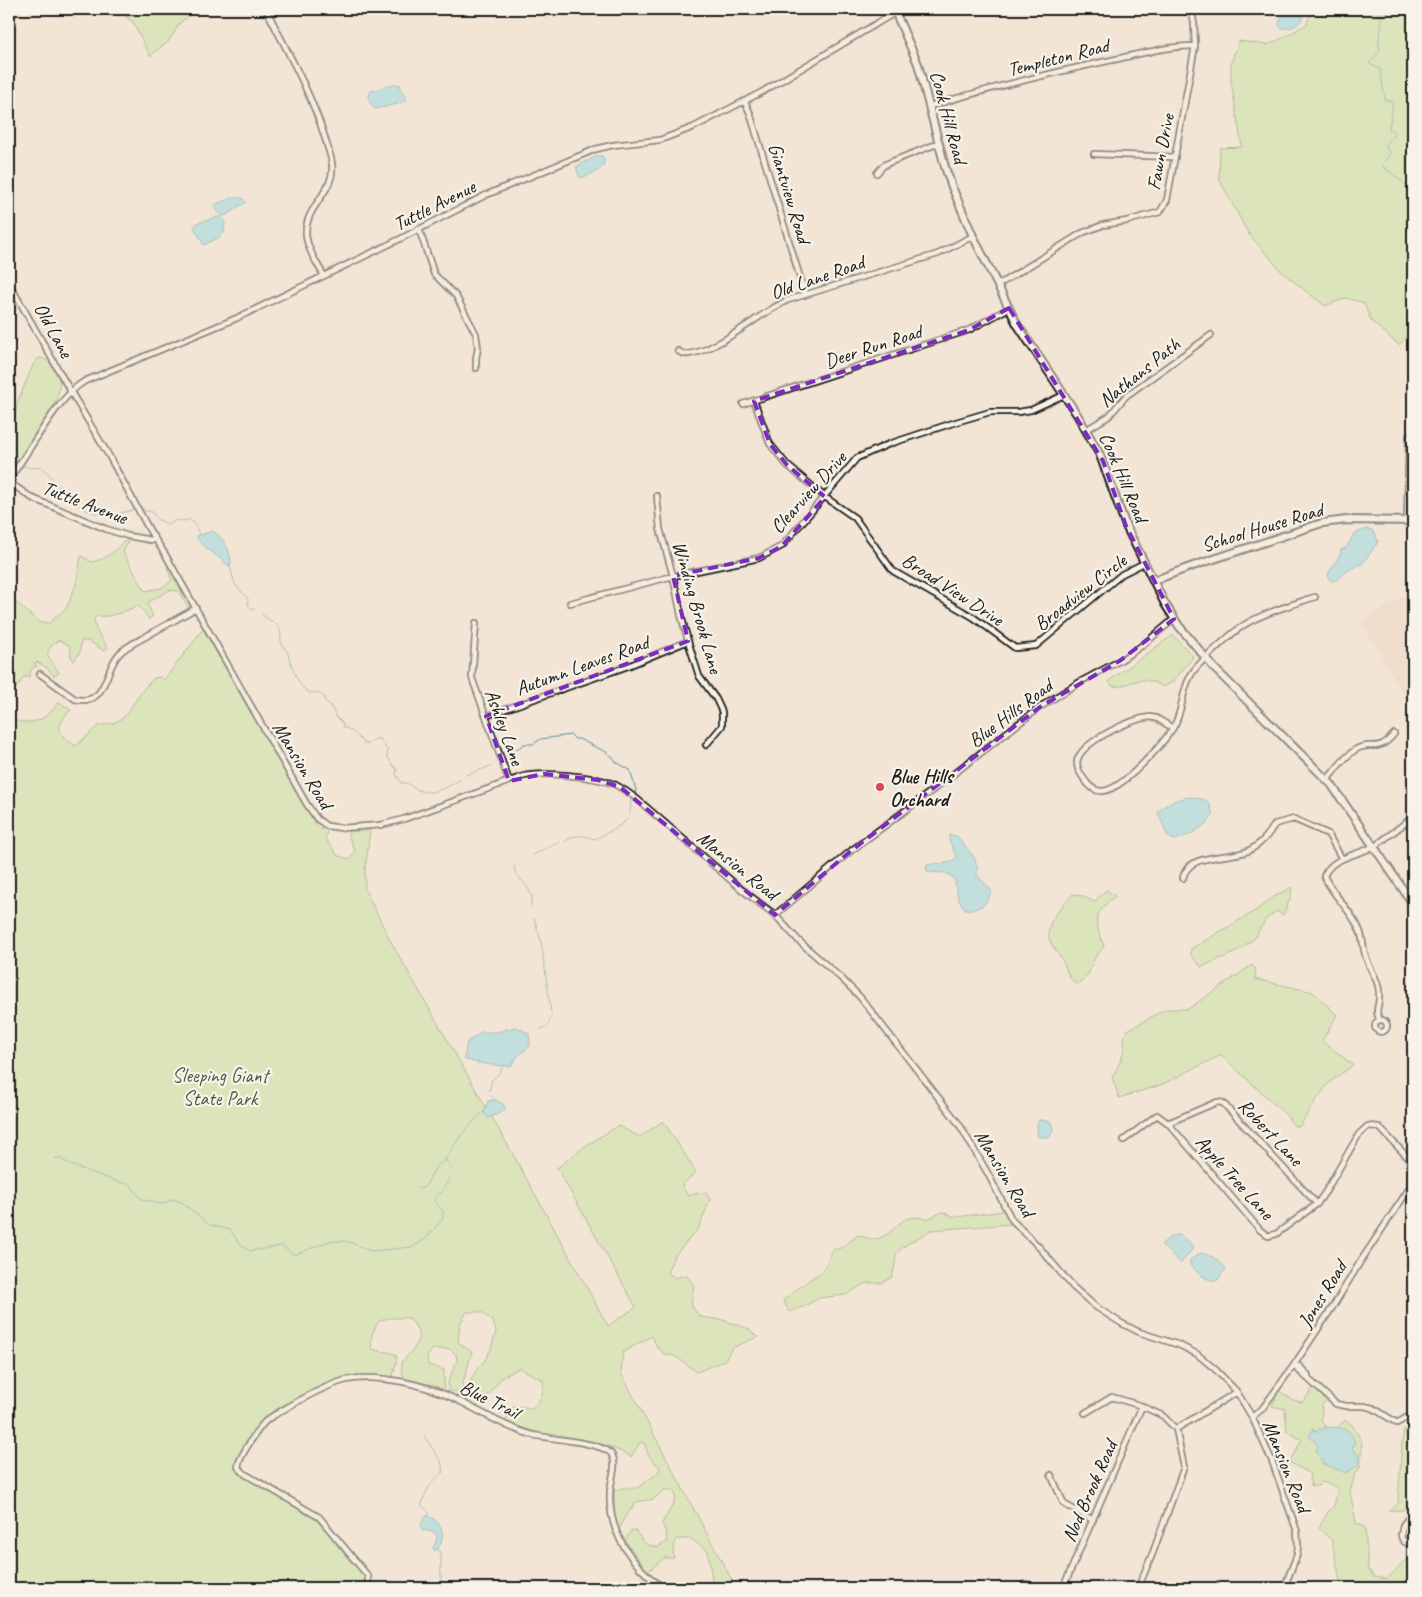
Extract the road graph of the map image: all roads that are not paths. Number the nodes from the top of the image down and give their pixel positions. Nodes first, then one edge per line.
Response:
1 (266, 9) edge
2 (909, 9) edge
3 (1191, 9) edge
4 (895, 11) edge
5 (1195, 46) junction
6 (745, 102) junction
7 (930, 106) junction
8 (939, 143) junction
9 (1094, 154) dead end
10 (1175, 157) junction
11 (877, 174) dead end
12 (419, 229) junction
13 (973, 236) junction
14 (324, 276) junction
15 (9, 283) edge
16 (998, 286) junction
17 (805, 294) junction
18 (1009, 308) junction
19 (1211, 336) dead end
20 (678, 351) dead end
21 (476, 368) dead end
22 (71, 392) junction
23 (1064, 395) junction
24 (754, 401) junction
25 (743, 404) dead end
26 (1086, 430) junction
27 (1409, 436) dead end
28 (9, 480) edge
29 (657, 496) dead end
30 (825, 497) junction
31 (1410, 521) edge
32 (155, 539) junction
33 (1144, 563) junction
34 (673, 576) junction
35 (1153, 581) junction
36 (1315, 598) dead end
37 (570, 603) dead end
38 (196, 608) junction
39 (1174, 619) junction
40 (476, 623) dead end
41 (688, 641) junction
42 (1036, 646) joint
43 (1206, 658) junction
44 (40, 674) dead end
45 (486, 716) junction
46 (1173, 728) junction
47 (1394, 734) dead end
48 (706, 745) dead end
49 (1327, 780) junction
50 (509, 781) junction
51 (1413, 816) edge
52 (1374, 846) junction
53 (1342, 859) junction
54 (1183, 878) dead end
55 (1413, 904) edge
56 (775, 915) junction
57 (1380, 1020) dead end
58 (1168, 1123) junction
59 (1124, 1140) dead end
60 (1413, 1163) edge
61 (1413, 1183) edge
62 (1317, 1204) junction
63 (1295, 1365) junction
64 (1236, 1392) junction
65 (1142, 1406) junction
66 (1085, 1413) dead end
67 (1413, 1414) edge
68 (1252, 1417) junction
69 (1176, 1429) junction
70 (1051, 1475) dead end
71 (1413, 1512) edge
72 (1093, 1520) junction
73 (1413, 1544) edge
74 (366, 1588) edge
75 (663, 1588) edge
76 (1018, 1588) edge
77 (1050, 1588) edge
78 (1063, 1588) edge
79 (1138, 1588) edge
80 (1284, 1588) edge

1 - 14 street
2 - 4 street, Tuttle Avenue
3 - 5 street, Fawn Drive
4 - 6 street, Tuttle Avenue
4 - 7 street, Cook Hill Road
5 - 7 street, Templeton Road
5 - 10 street, Fawn Drive
6 - 12 street, Tuttle Avenue
6 - 17 street, Giantview Road
7 - 8 street, Cook Hill Road
8 - 11 street
8 - 13 street, Cook Hill Road
9 - 10 street
10 - 16 street, Fawn Drive
12 - 14 street, Tuttle Avenue
12 - 21 street
13 - 16 street, Cook Hill Road
13 - 17 street, Old Lane Road
14 - 22 street, Tuttle Avenue
15 - 22 street, Old Lane
16 - 18 street, Cook Hill Road
17 - 20 street, Old Lane Road
18 - 23 street, Cook Hill Road
18 - 24 street, Deer Run Road
19 - 26 street, Nathans Path
22 - 28 street, Tuttle Avenue
22 - 32 street, Mansion Road
23 - 26 street, Cook Hill Road
23 - 30 street, Clearview Drive
24 - 25 street, Deer Run Road
24 - 30 street, Broad View Drive
26 - 33 street, Cook Hill Road
27 - 31 street
28 - 32 street, Tuttle Avenue
29 - 34 street, Winding Brook Lane
30 - 34 street, Clearview Drive
30 - 42 street, Broad View Drive
31 - 35 street, School House Road
32 - 38 street, Mansion Road
33 - 35 street, Cook Hill Road
33 - 42 street, Broadview Circle
34 - 37 street, Clearview Drive
34 - 41 street, Winding Brook Lane
35 - 39 street, Cook Hill Road
36 - 43 street
38 - 44 street
38 - 50 street, Mansion Road
39 - 43 street, Cook Hill Road
39 - 56 street, Blue Hills Road
40 - 45 street, Ashley Lane
41 - 45 street, Autumn Leaves Road
41 - 48 street, Winding Brook Lane
43 - 46 street
43 - 49 street, Cook Hill Road
45 - 50 street, Ashley Lane
46 - 46 street
47 - 49 street
49 - 52 street, Cook Hill Road
50 - 56 street, Mansion Road
51 - 52 street
52 - 53 street
52 - 55 street, Cook Hill Road
53 - 54 street
53 - 57 street
56 - 64 street, Mansion Road
58 - 59 street, Apple Tree Lane
58 - 62 street, Robert Lane
58 - 62 street, Apple Tree Lane
60 - 62 street, Apple Tree Lane
61 - 63 street, Jones Road
63 - 67 street
63 - 68 street, Jones Road
64 - 68 street, Mansion Road
64 - 69 street
65 - 66 street, Nod Brook Road
65 - 69 street, Nod Brook Road
65 - 72 street, Nod Brook Road
68 - 80 street, Mansion Road
69 - 79 street
70 - 72 street
71 - 73 street
72 - 78 street, Nod Brook Road
74 - 75 street, Blue Trail
76 - 77 street

